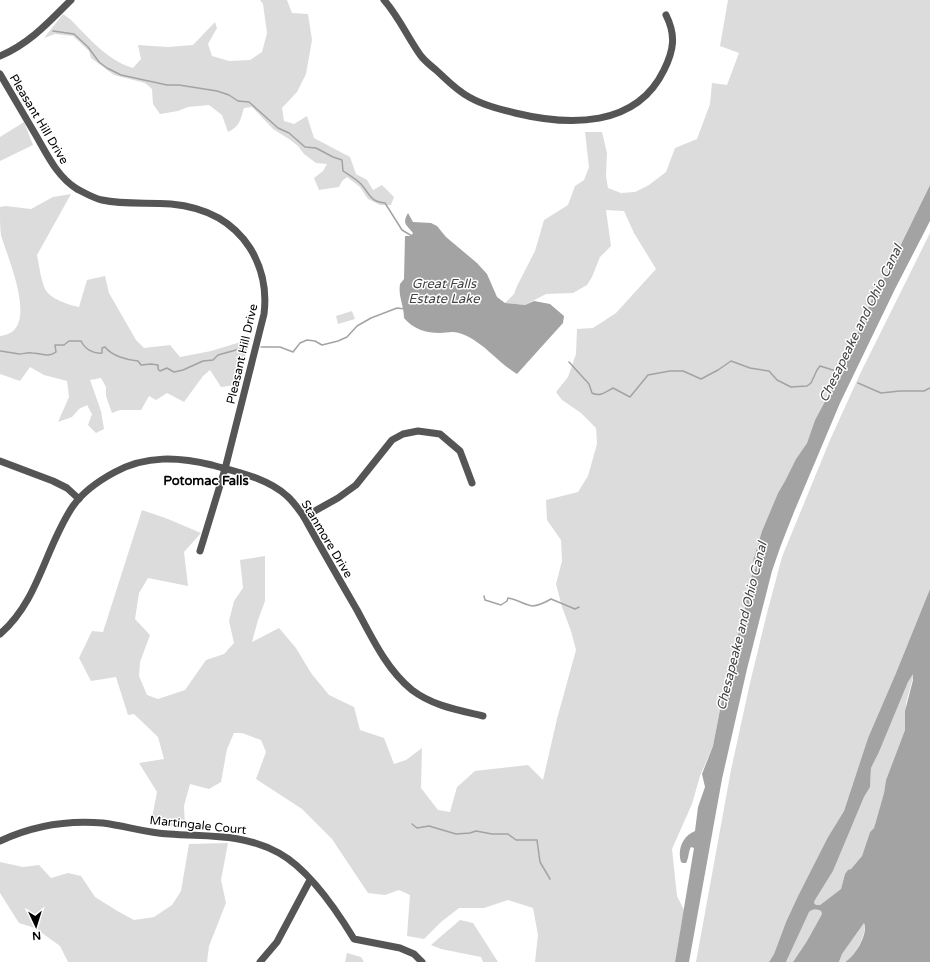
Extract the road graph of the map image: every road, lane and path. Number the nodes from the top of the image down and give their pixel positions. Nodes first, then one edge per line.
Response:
1 (71, 0) edge
2 (384, 0) edge
3 (666, 15) dead end
4 (0, 56) edge
5 (0, 74) edge
6 (0, 462) edge
7 (225, 469) junction
8 (472, 483) dead end
9 (79, 499) junction
10 (304, 518) junction
11 (200, 551) dead end
12 (0, 634) edge
13 (483, 716) dead end
14 (0, 841) edge
15 (310, 880) junction
16 (260, 962) edge
17 (422, 962) edge

1 - 4 street
2 - 3 street
5 - 7 street, Pleasant Hill Drive
6 - 9 street
7 - 9 street, Stanmore Drive
7 - 10 street, Stanmore Drive
7 - 11 street, Pleasant Hill Drive
8 - 10 street
9 - 12 street, Stanmore Drive
10 - 13 street, Stanmore Drive
14 - 15 street, Martingale Court
15 - 16 street
15 - 17 street, Martingale Court

